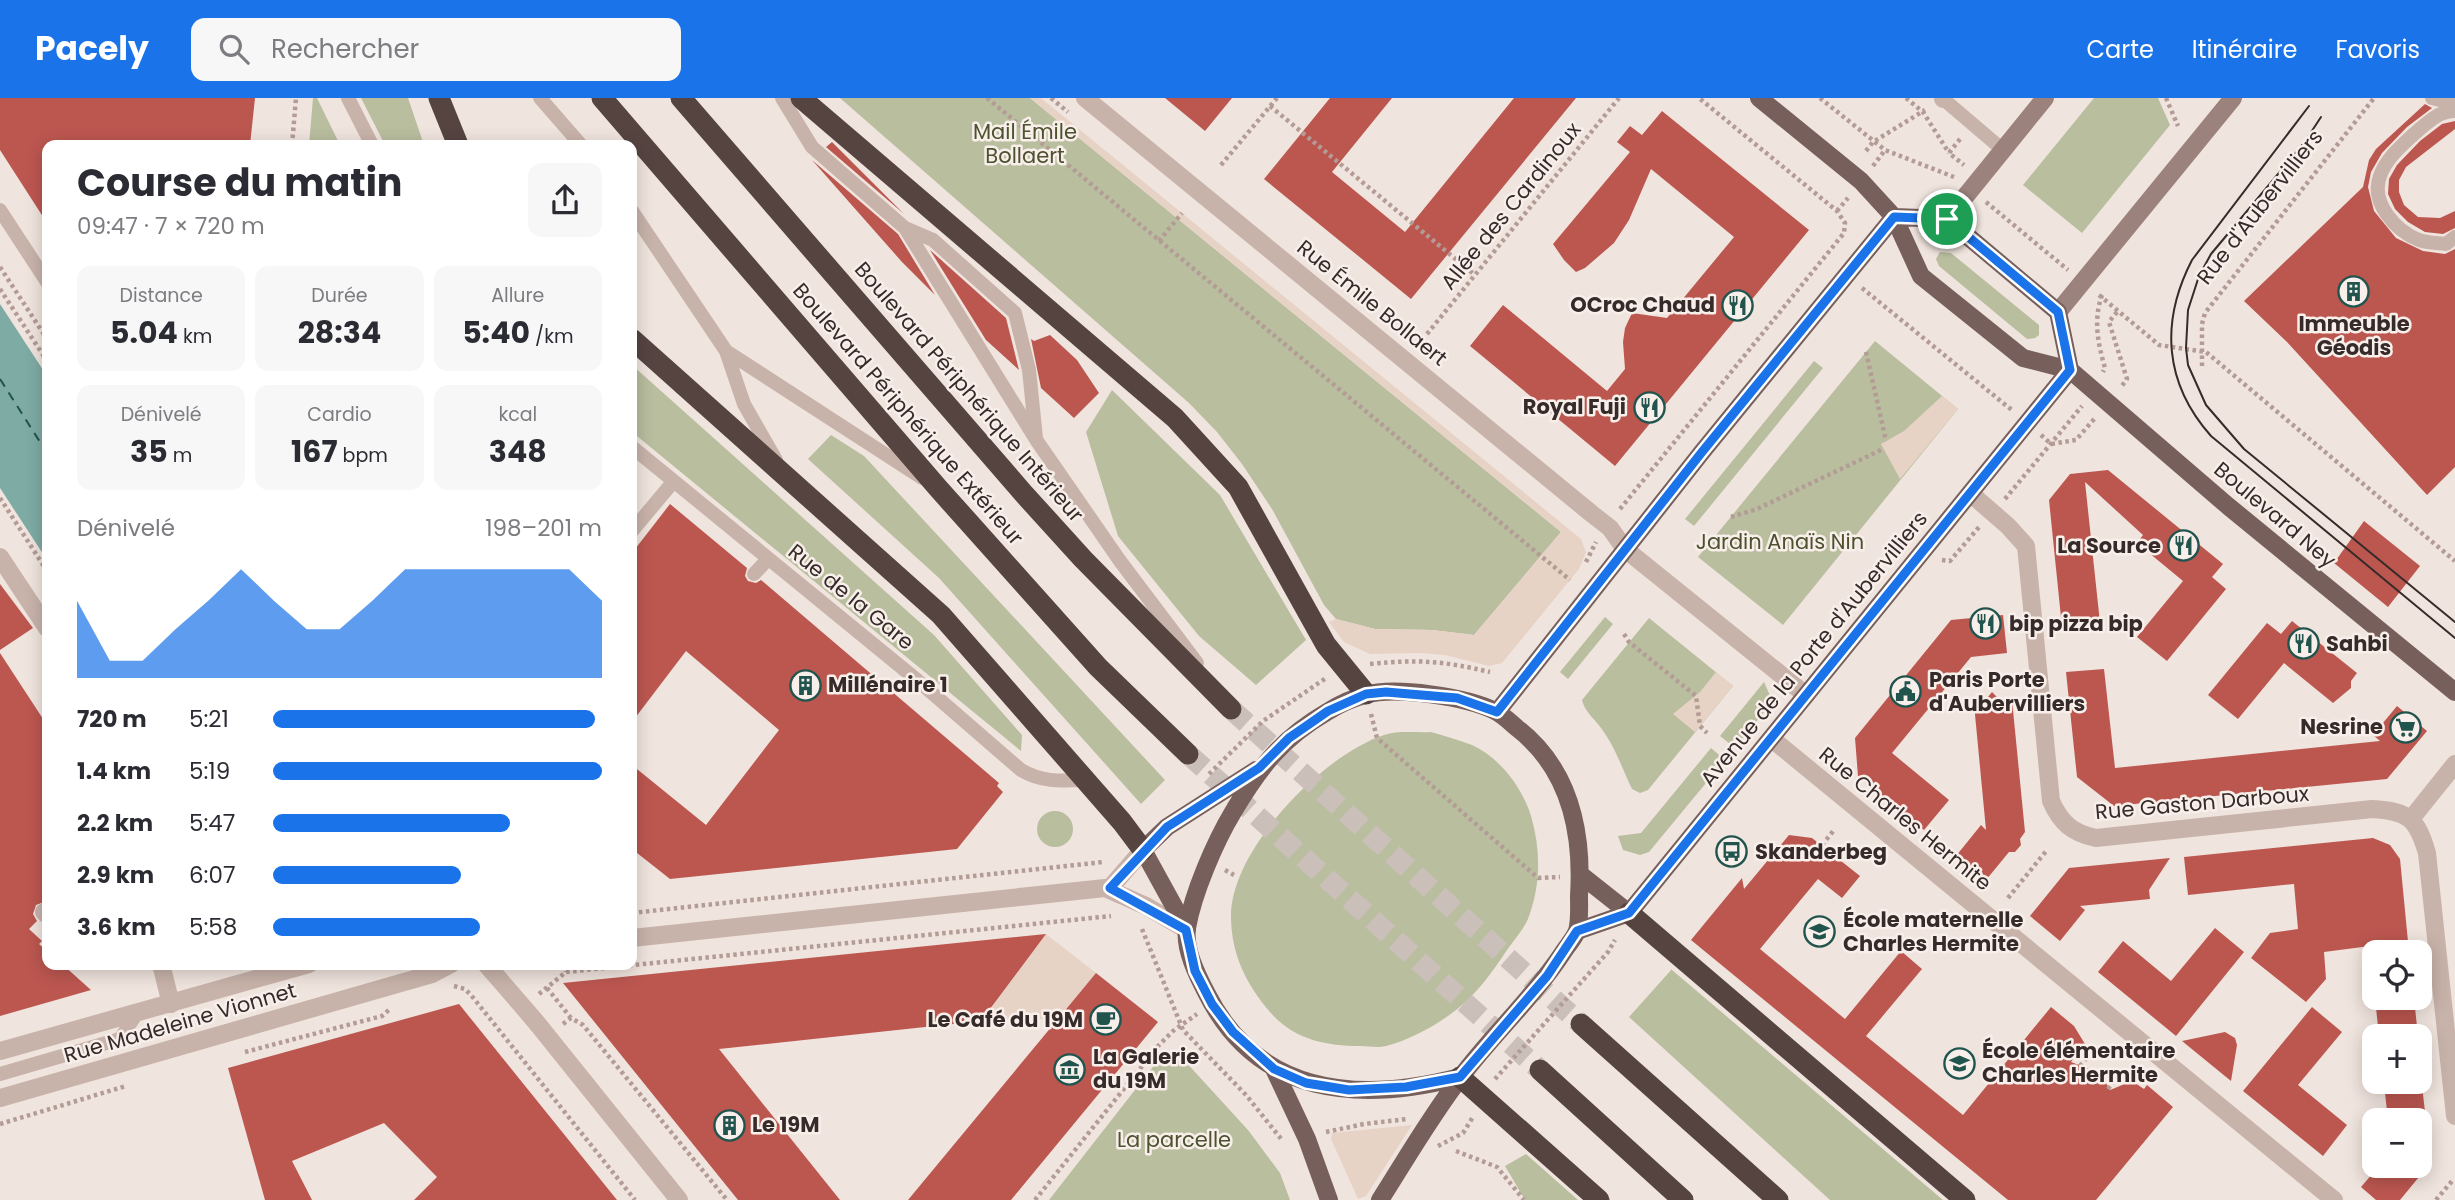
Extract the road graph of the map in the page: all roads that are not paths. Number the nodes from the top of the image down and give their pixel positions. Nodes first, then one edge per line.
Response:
1 (348, 98) edge
2 (439, 98) edge
3 (540, 98) edge
4 (602, 98) edge
5 (681, 98) edge
6 (782, 98) edge
7 (801, 98) edge
8 (1085, 98) edge
9 (1759, 98) edge
10 (1943, 98) edge
11 (2045, 98) edge
12 (2233, 98) edge
13 (2432, 98) edge
14 (2455, 104) edge
15 (2455, 111) edge
16 (369, 140) edge
17 (456, 140) edge
18 (577, 140) edge
19 (2003, 150) junction
20 (0, 211) edge
21 (1894, 217) junction
22 (637, 218) edge
23 (939, 218) junction
24 (1947, 219) junction
25 (905, 228) junction
26 (2455, 237) edge
27 (42, 274) edge
28 (2058, 312) junction
29 (637, 343) edge
30 (726, 351) junction
31 (2070, 370) junction
32 (1037, 442) junction
33 (637, 451) edge
34 (781, 471) junction
35 (673, 482) junction
36 (937, 488) junction
37 (1970, 493) junction
38 (637, 525) edge
39 (1625, 549) junction
40 (0, 557) edge
41 (768, 559) junction
42 (754, 575) dead end
43 (42, 620) edge
44 (2455, 692) edge
45 (1366, 694) junction
46 (1806, 695) junction
47 (1231, 709) joint
48 (1497, 712) junction
49 (1772, 739) junction
50 (1188, 754) tunnel mouth
51 (2455, 764) edge
52 (1259, 768) junction
53 (1083, 780) junction
54 (2412, 819) junction
55 (1143, 850) junction
56 (1581, 875) junction
57 (1110, 888) junction
58 (1629, 913) junction
59 (1186, 930) junction
60 (1577, 931) junction
61 (637, 936) edge
62 (162, 970) edge
63 (288, 970) edge
64 (440, 970) edge
65 (491, 970) edge
66 (171, 1004) junction
67 (137, 1013) junction
68 (1581, 1024) tunnel mouth
69 (0, 1051) edge
70 (1274, 1069) junction
71 (1539, 1070) tunnel mouth
72 (0, 1074) edge
73 (1460, 1077) junction
74 (0, 1098) edge
75 (2455, 1116) edge
76 (679, 1200) edge
77 (1329, 1200) edge
78 (1380, 1200) edge
79 (1599, 1200) edge
80 (1683, 1200) edge
81 (1778, 1200) edge
82 (1965, 1200) edge
83 (2334, 1200) edge

1 - 16 lane
2 - 17 highway
3 - 18 lane
4 - 36 highway, Boulevard Périphérique Extérieur
5 - 47 highway, Boulevard Périphérique Intérieur
6 - 25 lane
7 - 23 highway
8 - 39 street, Rue Émile Bollaert
9 - 21 main road
10 - 19 lane
11 - 19 main road
12 - 28 main road
13 - 14 lane
15 - 26 lane
19 - 24 main road
20 - 27 lane
21 - 24 main road
21 - 31 main road
21 - 39 main road
22 - 30 lane
23 - 25 lane
23 - 45 highway
24 - 28 main road
25 - 32 lane
25 - 32 lane
28 - 31 main road
29 - 34 highway
30 - 34 lane
30 - 36 lane
31 - 37 main road, Avenue de la Porte d'Aubervilliers
31 - 44 main road, Boulevard Ney
32 - 47 lane
33 - 35 lane, Rue de la Gare
34 - 53 highway
35 - 38 lane
35 - 41 lane, Rue de la Gare
36 - 50 highway, Boulevard Périphérique Extérieur
37 - 46 main road, Avenue de la Porte d'Aubervilliers
37 - 54 street, Rue Gaston Darboux
39 - 46 street, Rue Émile Bollaert
39 - 48 main road
40 - 43 street
41 - 42 lane
41 - 53 lane, Rue de la Gare
45 - 48 main road
45 - 52 main road
46 - 49 main road, Avenue de la Porte d'Aubervilliers
48 - 56 main road
49 - 58 main road, Avenue de la Porte d'Aubervilliers
49 - 83 street, Rue Charles Hermite
51 - 54 street
52 - 55 main road
52 - 59 main road
53 - 55 highway
54 - 75 street
55 - 57 street
55 - 59 main road
56 - 58 main road
56 - 60 main road
57 - 59 street
57 - 61 street
58 - 60 main road
58 - 82 highway
59 - 70 main road
60 - 73 main road
62 - 66 street
63 - 66 street, Rue Madeleine Vionnet
64 - 74 street, Rue Madeleine Vionnet
65 - 76 street
66 - 67 street, Rue Madeleine Vionnet
67 - 69 street, Rue Madeleine Vionnet
67 - 72 lane
68 - 81 highway
70 - 73 main road
70 - 77 main road
71 - 80 highway
73 - 78 main road
73 - 79 highway

